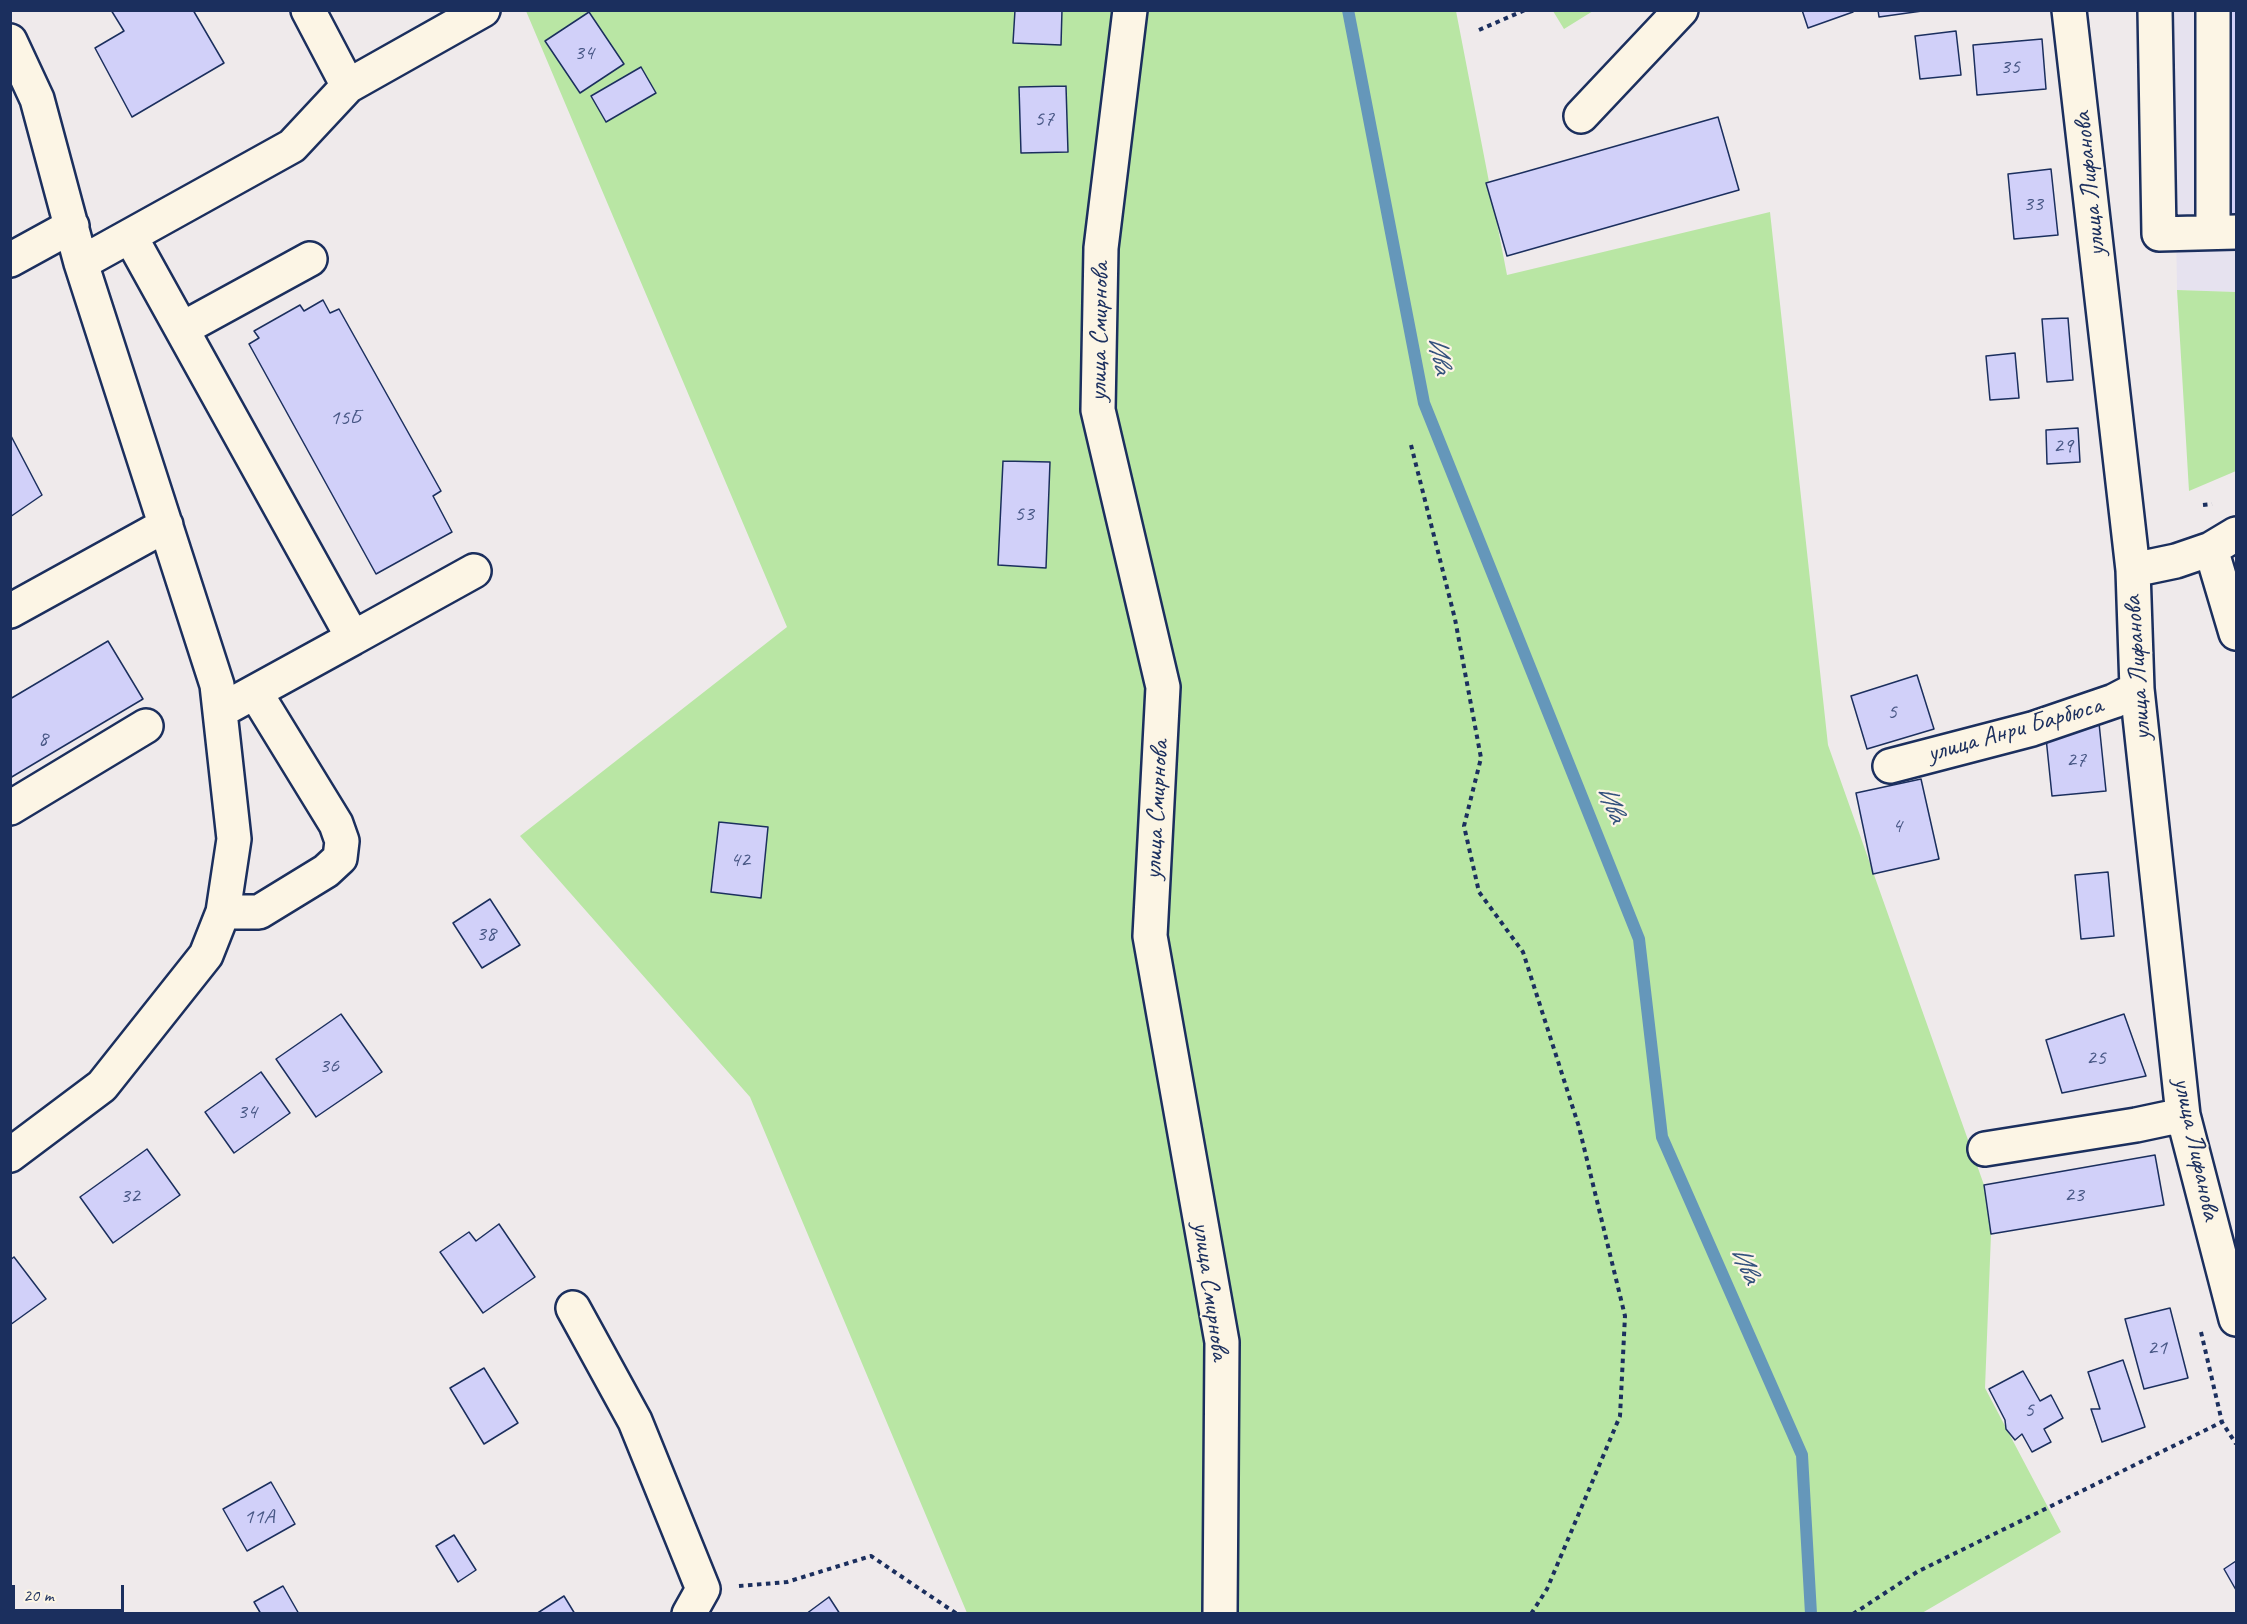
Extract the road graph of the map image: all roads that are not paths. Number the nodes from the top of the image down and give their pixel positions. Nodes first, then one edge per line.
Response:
1 (308, 10) edge
2 (483, 10) edge
3 (1130, 10) edge
4 (1681, 10) edge
5 (2069, 10) edge
6 (2155, 10) edge
7 (2213, 10) edge
8 (10, 41) edge
9 (340, 73) junction
10 (24, 99) edge
11 (1581, 116) dead end
12 (72, 226) junction
13 (2225, 232) edge
14 (130, 236) junction
15 (310, 259) dead end
16 (10, 260) edge
17 (81, 263) junction
18 (182, 330) junction
19 (166, 525) junction
20 (2224, 542) edge
21 (2133, 570) junction
22 (474, 571) dead end
23 (10, 611) edge
24 (2236, 633) edge
25 (353, 638) junction
26 (2137, 689) junction
27 (255, 692) junction
28 (220, 711) junction
29 (146, 726) dead end
30 (1890, 766) dead end
31 (10, 808) edge
32 (223, 912) junction
33 (2183, 1115) junction
34 (1985, 1149) dead end
35 (10, 1155) edge
36 (573, 1308) dead end
37 (2236, 1319) edge
38 (696, 1601) edge
39 (1220, 1614) edge

1 - 9 street
2 - 9 street
3 - 39 street, улица Смирнова
4 - 11 street
5 - 21 street, улица Лифанова
6 - 13 street
7 - 13 street
8 - 10 street
9 - 14 street
10 - 12 street
12 - 16 street
12 - 17 street
14 - 17 street
14 - 18 street
15 - 18 street
17 - 19 street
18 - 25 street
19 - 23 street
19 - 28 street
20 - 21 street
20 - 24 street
21 - 26 street, улица Лифанова
22 - 25 street
25 - 27 street
26 - 30 street, улица Анри Барбюса
26 - 33 street, улица Лифанова
27 - 28 street
27 - 32 street
28 - 32 street
29 - 31 street
32 - 35 street
33 - 34 street
33 - 37 street, улица Лифанова
36 - 38 street

